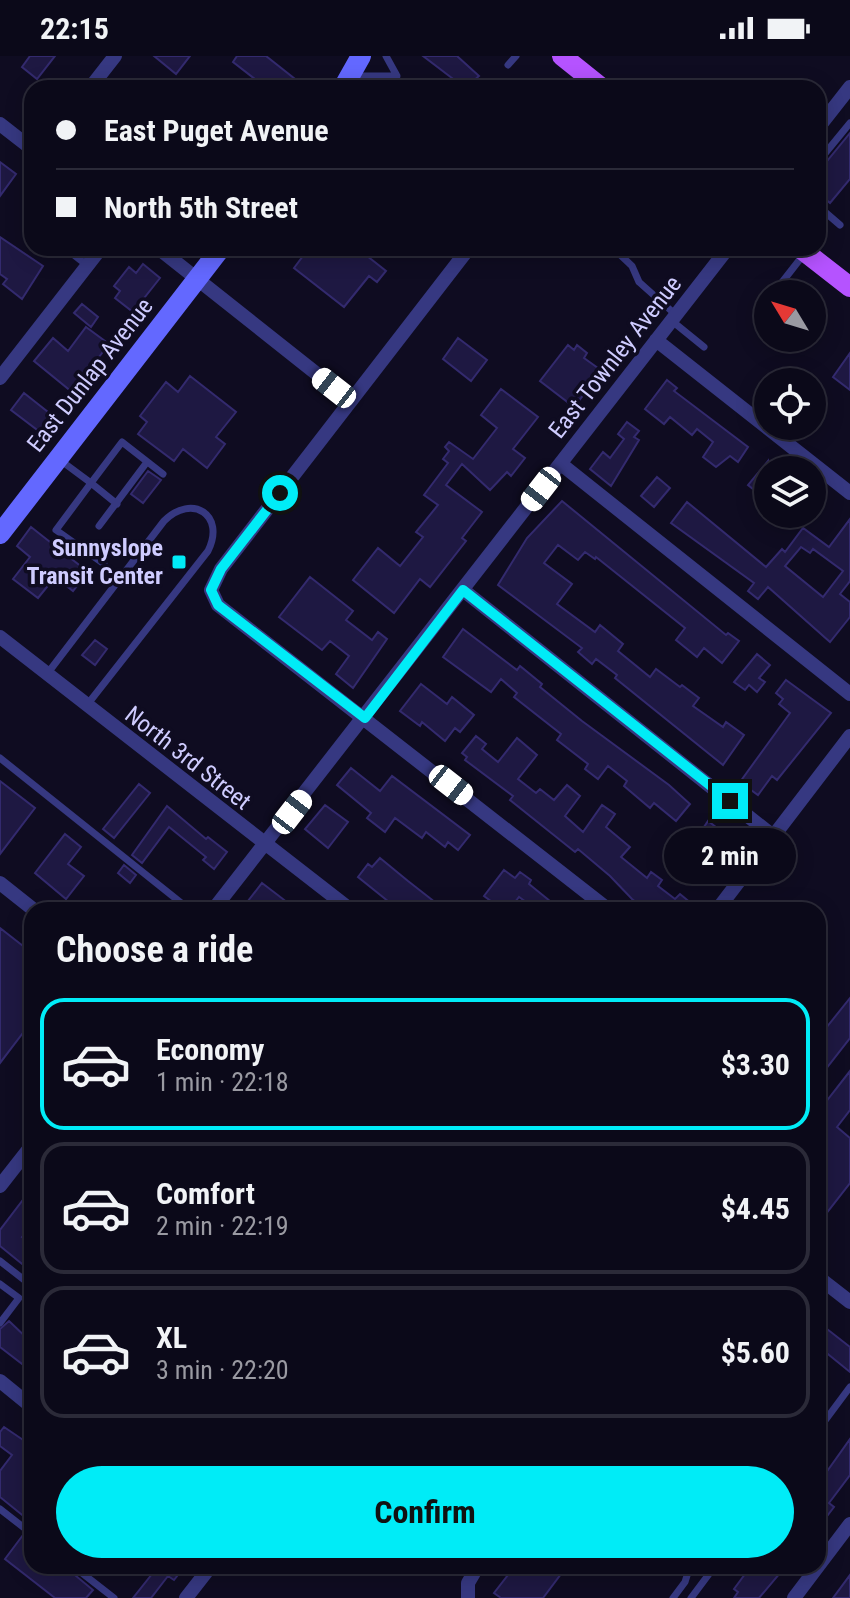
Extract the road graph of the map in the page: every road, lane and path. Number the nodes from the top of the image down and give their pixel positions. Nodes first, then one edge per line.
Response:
1 (115, 56) edge
2 (361, 56) edge
3 (386, 56) edge
4 (516, 56) edge
5 (562, 56) edge
6 (508, 65) dead end
7 (96, 80) edge
8 (347, 80) edge
9 (363, 80) edge
10 (589, 80) edge
11 (850, 87) edge
12 (826, 118) edge
13 (850, 123) edge
14 (0, 124) edge
15 (24, 143) edge
16 (826, 152) edge
17 (826, 213) edge
18 (840, 225) dead end
19 (75, 256) edge
20 (95, 256) edge
21 (168, 256) edge
22 (215, 256) edge
23 (463, 256) edge
24 (621, 256) edge
25 (722, 256) edge
26 (799, 256) edge
27 (811, 256) edge
28 (88, 266) junction
29 (198, 279) junction
30 (783, 280) edge
31 (850, 287) edge
32 (674, 318) junction
33 (656, 340) junction
34 (704, 347) dead end
35 (0, 378) edge
36 (351, 401) junction
37 (58, 458) junction
38 (147, 462) junction
39 (561, 464) junction
40 (163, 474) dead end
41 (91, 483) junction
42 (850, 493) edge
43 (117, 504) junction
44 (99, 526) dead end
45 (0, 534) edge
46 (104, 564) dead end
47 (463, 590) junction
48 (0, 637) edge
49 (47, 674) junction
50 (850, 694) edge
51 (86, 705) junction
52 (365, 718) junction
53 (850, 736) edge
54 (0, 758) edge
55 (773, 836) junction
56 (265, 844) junction
57 (0, 883) edge
58 (24, 902) edge
59 (180, 902) edge
60 (219, 902) edge
61 (341, 902) edge
62 (599, 902) edge
63 (723, 902) edge
64 (24, 1159) edge
65 (0, 1186) edge
66 (0, 1261) edge
67 (24, 1280) edge
68 (826, 1283) edge
69 (0, 1284) edge
70 (850, 1302) edge
71 (0, 1323) edge
72 (0, 1381) edge
73 (850, 1387) edge
74 (24, 1400) edge
75 (826, 1419) edge
76 (0, 1509) edge
77 (850, 1524) edge
78 (24, 1528) edge
79 (826, 1556) edge
80 (83, 1574) edge
81 (205, 1574) edge
82 (473, 1574) edge
83 (688, 1574) edge
84 (709, 1574) edge
85 (812, 1574) edge
86 (114, 1598) edge
87 (186, 1598) edge
88 (468, 1598) edge
89 (673, 1598) edge
90 (691, 1598) edge
91 (794, 1598) edge

1 - 7 street
2 - 8 main road
3 - 9 lane
4 - 6 lane
5 - 10 main road
11 - 12 street
13 - 16 lane
14 - 15 street
17 - 18 lane
19 - 28 lane
20 - 28 street
21 - 29 street
22 - 29 main road, East Dunlap Avenue
23 - 36 street
24 - 32 lane
25 - 32 street, East Townley Avenue
26 - 30 lane
27 - 31 main road
28 - 35 street
29 - 36 street
29 - 37 main road, East Dunlap Avenue
32 - 33 street, East Townley Avenue
32 - 34 lane
33 - 39 street, East Townley Avenue
33 - 42 street
36 - 52 street
37 - 41 lane
37 - 45 main road, East Dunlap Avenue
38 - 40 lane
38 - 41 lane
38 - 43 lane
39 - 47 street, East Townley Avenue
39 - 50 street
41 - 43 lane
41 - 46 lane
43 - 44 lane
47 - 52 street, East Townley Avenue
47 - 55 street
48 - 49 street, North 3rd Street
49 - 51 street, North 3rd Street
49 - 51 lane
51 - 56 street, North 3rd Street
52 - 56 street, East Townley Avenue
52 - 62 street
53 - 55 street
54 - 59 lane
55 - 63 street
56 - 60 street, East Townley Avenue
56 - 61 street, North 3rd Street
57 - 58 street
64 - 65 street
66 - 67 lane
68 - 70 street
69 - 71 lane
72 - 74 street
73 - 75 lane
76 - 78 lane
77 - 79 street
80 - 86 lane
81 - 87 street
82 - 88 street
83 - 89 lane
84 - 90 lane
85 - 91 street

